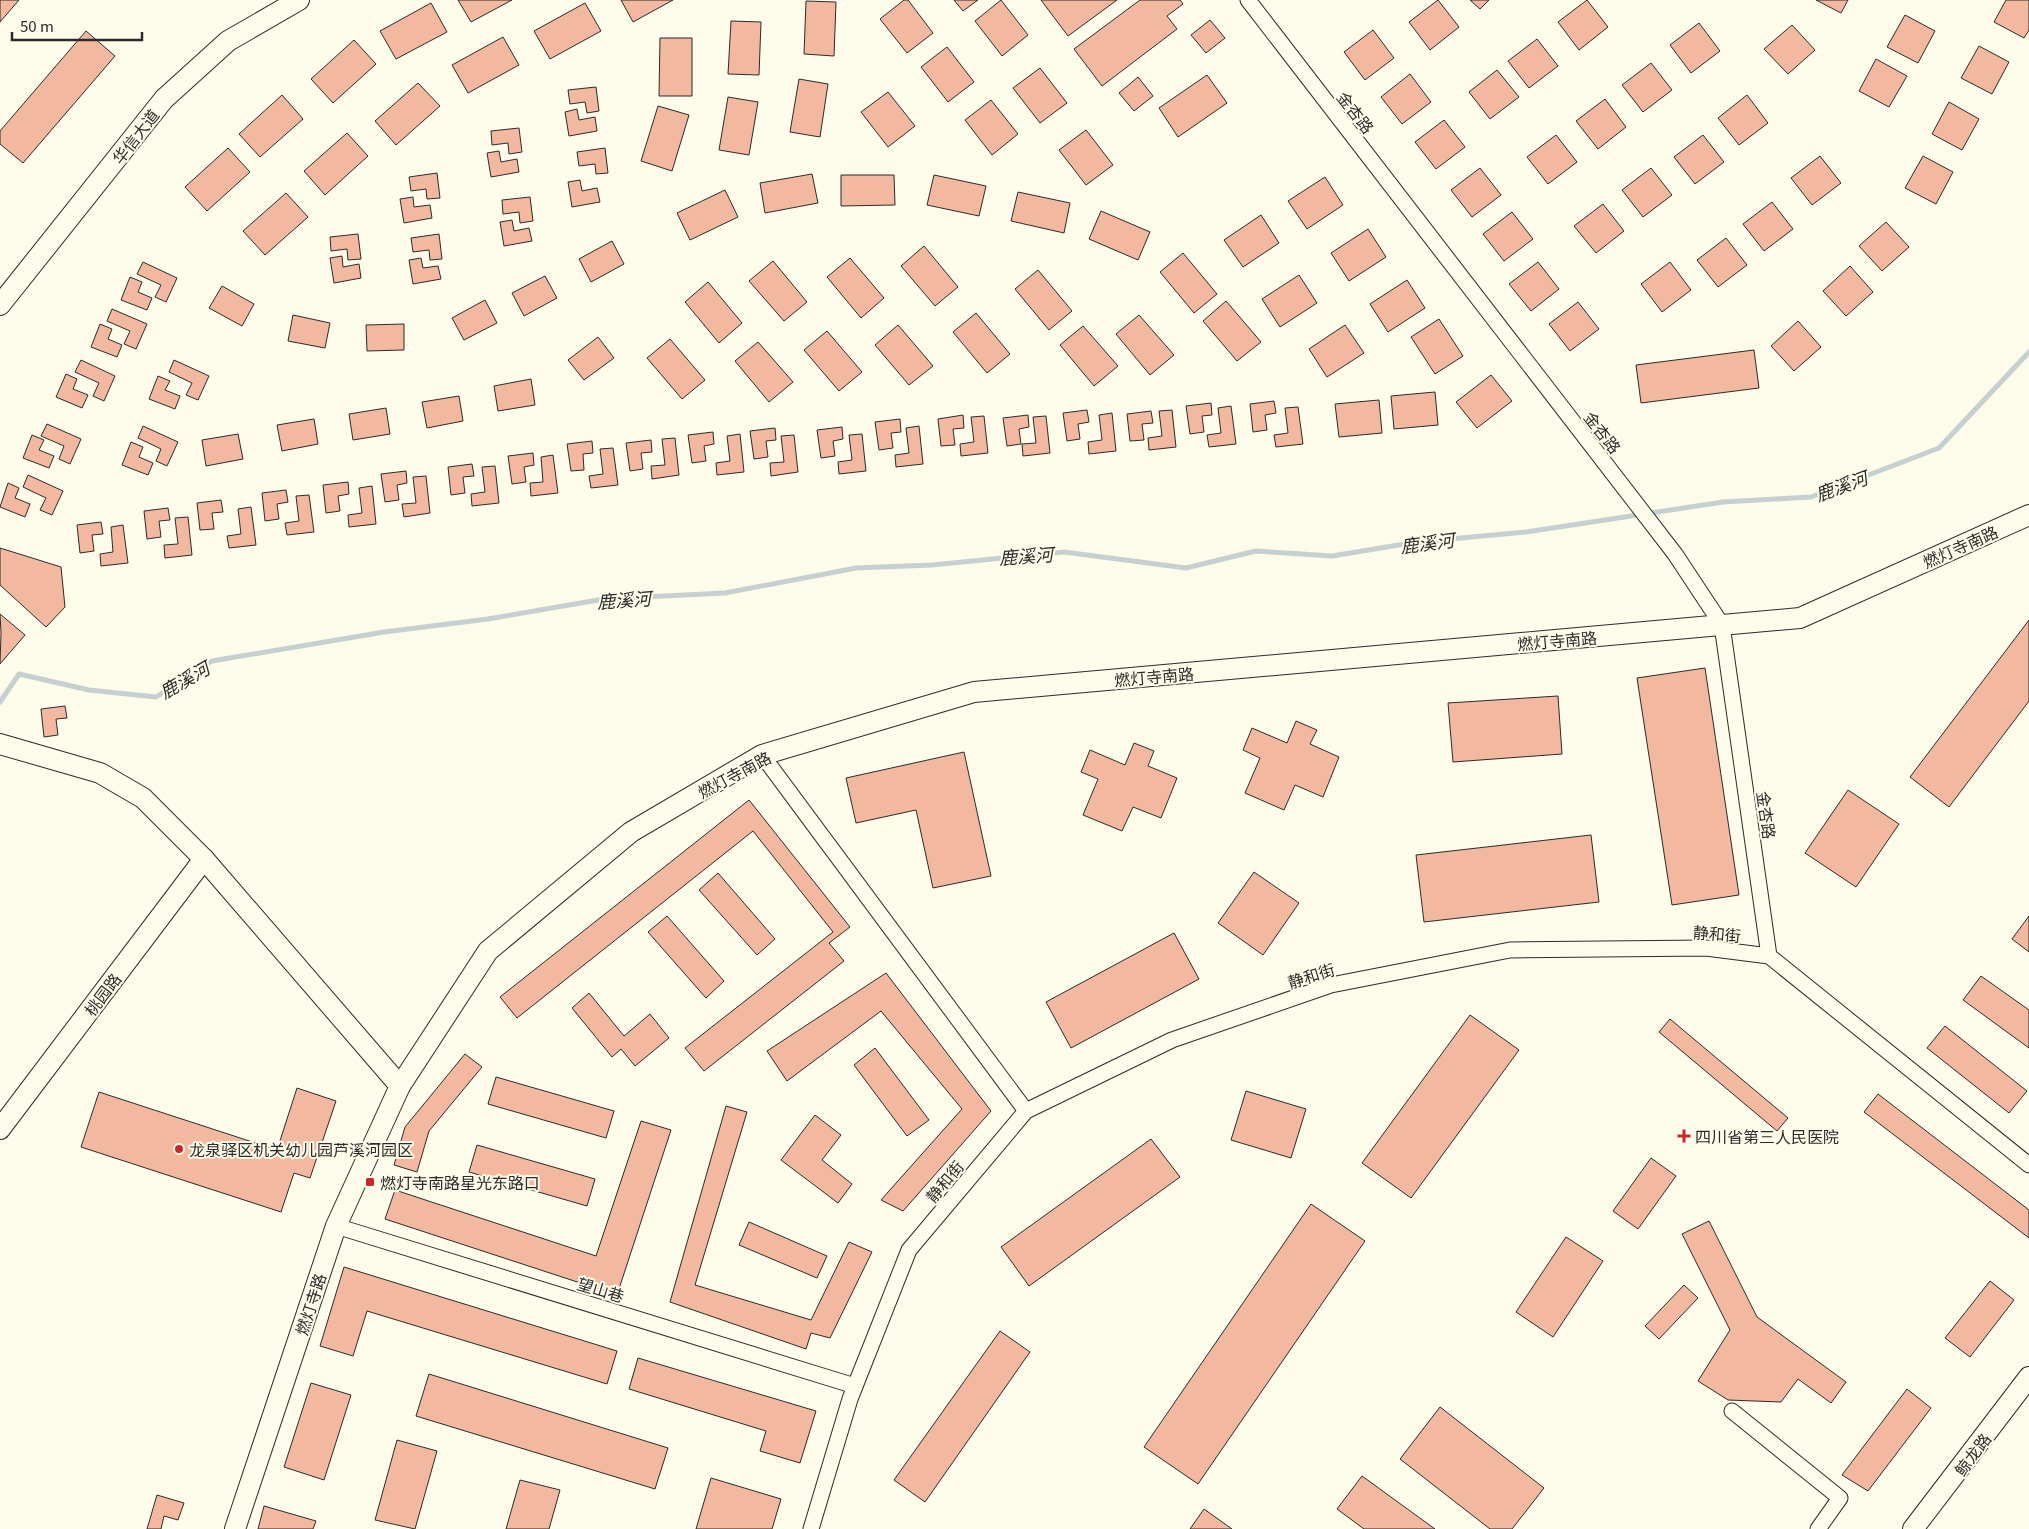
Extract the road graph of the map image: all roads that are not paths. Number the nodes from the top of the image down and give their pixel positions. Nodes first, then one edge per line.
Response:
1 (299, 0) edge
2 (1248, 0) edge
3 (0, 305) edge
4 (2029, 514) edge
5 (1722, 625) junction
6 (0, 744) edge
7 (762, 755) junction
8 (204, 859) junction
9 (1769, 956) junction
10 (400, 1086) junction
11 (1026, 1111) junction
12 (0, 1129) edge
13 (2029, 1165) edge
14 (336, 1226) junction
15 (2029, 1377) edge
16 (855, 1386) junction
17 (1732, 1411) dead end
18 (235, 1529) edge
19 (811, 1529) edge
20 (1818, 1529) edge
21 (1914, 1529) edge

1 - 3 street, 华信大道
2 - 5 street, 金杏路
4 - 5 street, 燃灯寺南路
5 - 7 street, 燃灯寺南路
5 - 9 street, 金杏路
6 - 8 street
7 - 10 street, 燃灯寺南路
7 - 11 street
8 - 10 street
8 - 12 street, 桃园路
9 - 11 street, 静和街
9 - 13 street
10 - 14 street, 燃灯寺路
11 - 16 street, 静和街
14 - 16 street, 望山巷
14 - 18 street, 燃灯寺路
15 - 21 street, 鲸龙路
16 - 19 street, 静和街
17 - 20 street

